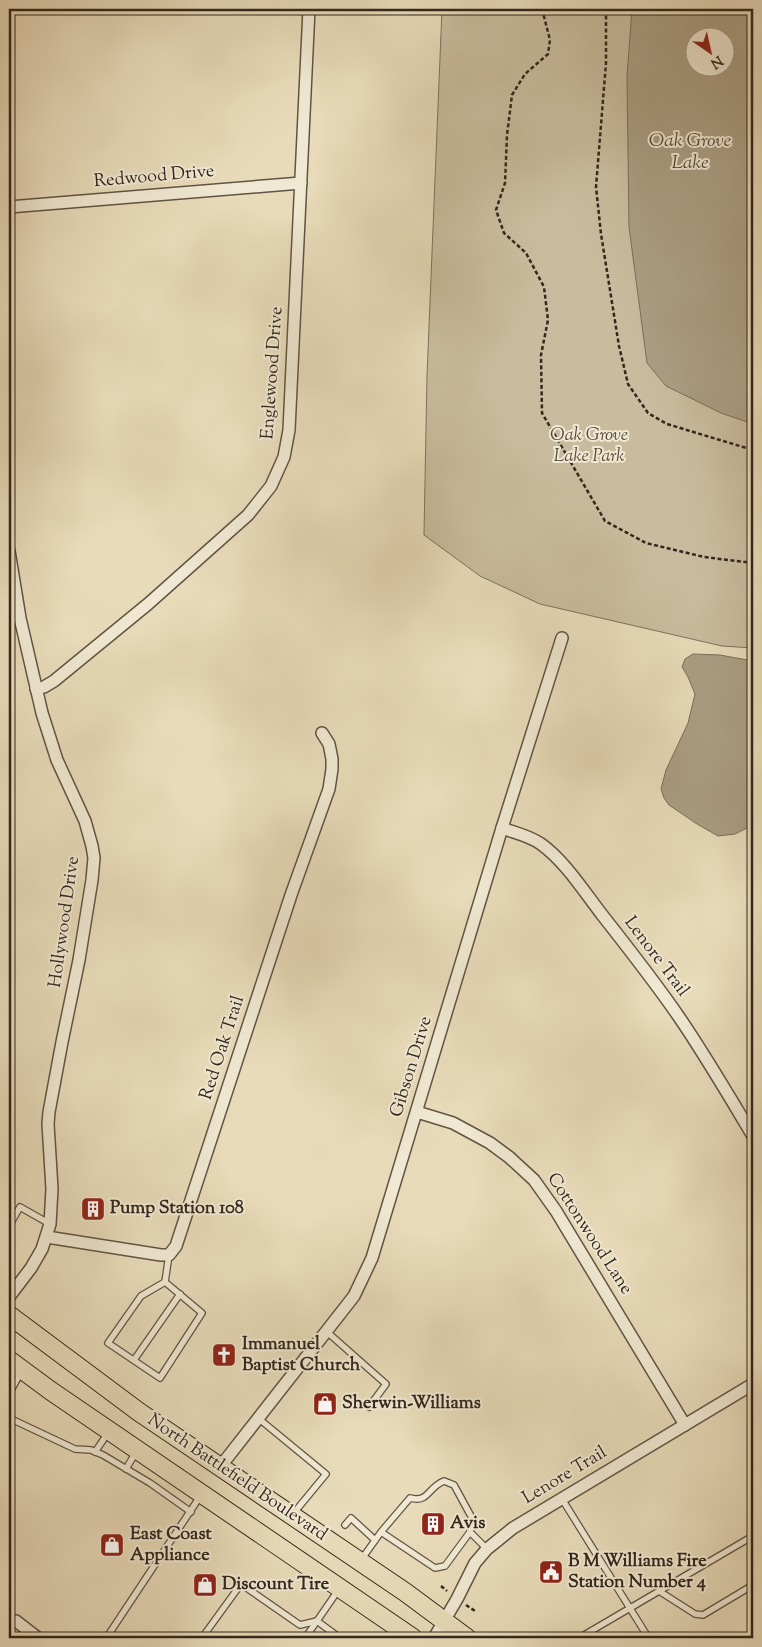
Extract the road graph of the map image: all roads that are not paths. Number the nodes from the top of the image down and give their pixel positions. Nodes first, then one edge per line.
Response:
1 (309, 9) edge
2 (301, 183) junction
3 (9, 206) edge
4 (9, 551) edge
5 (562, 638) dead end
6 (36, 689) junction
7 (322, 733) dead end
8 (502, 828) junction
9 (417, 1112) junction
10 (753, 1136) edge
11 (50, 1224) junction
12 (9, 1226) edge
13 (47, 1237) junction
14 (169, 1255) junction
15 (165, 1282) junction
16 (180, 1294) junction
17 (9, 1297) edge
18 (9, 1315) edge
19 (326, 1331) junction
20 (134, 1360) junction
21 (16, 1365) edge
22 (753, 1384) edge
23 (9, 1394) edge
24 (369, 1407) dead end
25 (9, 1418) edge
26 (258, 1418) junction
27 (685, 1424) junction
28 (109, 1431) junction
29 (137, 1450) junction
30 (95, 1452) junction
31 (220, 1467) junction
32 (126, 1468) junction
33 (202, 1493) junction
34 (562, 1499) junction
35 (191, 1512) junction
36 (292, 1515) junction
37 (345, 1524) dead end
38 (381, 1532) junction
39 (470, 1532) junction
40 (753, 1536) edge
41 (375, 1540) junction
42 (486, 1549) junction
43 (360, 1562) junction
44 (753, 1585) edge
45 (341, 1588) junction
46 (659, 1592) junction
47 (630, 1608) junction
48 (9, 1621) edge
49 (445, 1621) junction
50 (317, 1622) junction
51 (107, 1637) edge
52 (38, 1638) edge
53 (208, 1638) edge
54 (305, 1638) edge
55 (340, 1638) edge
56 (413, 1638) edge
57 (434, 1638) edge
58 (467, 1638) edge
59 (579, 1638) edge
60 (646, 1638) edge

1 - 2 street, Englewood Drive
2 - 3 street, Redwood Drive
2 - 6 street, Englewood Drive
4 - 6 street, Hollywood Drive
5 - 8 street, Gibson Drive
6 - 11 street, Hollywood Drive
7 - 14 street, Red Oak Trail
8 - 9 street, Gibson Drive
8 - 10 street, Lenore Trail
9 - 19 street, Gibson Drive
9 - 27 street, Cottonwood Lane
11 - 12 lane
11 - 13 street, Hollywood Drive
13 - 14 street
13 - 17 street, Hollywood Drive
14 - 15 lane
15 - 16 lane
15 - 20 lane
16 - 20 lane
16 - 20 lane
18 - 31 main road, North Battlefield Boulevard
19 - 24 lane
19 - 26 street, Gibson Drive
21 - 23 lane
21 - 28 main road, North Battlefield Boulevard
22 - 27 street, Lenore Trail
25 - 30 lane
26 - 31 street, Gibson Drive
26 - 36 lane
27 - 34 street, Lenore Trail
28 - 29 main road, North Battlefield Boulevard
28 - 30 lane
29 - 32 lane
29 - 33 main road, North Battlefield Boulevard
30 - 32 lane
31 - 36 main road, North Battlefield Boulevard
32 - 35 lane
33 - 35 lane
33 - 45 main road, North Battlefield Boulevard
34 - 42 street, Lenore Trail
34 - 47 lane
35 - 51 lane
36 - 43 main road, North Battlefield Boulevard
37 - 41 lane
38 - 39 lane
38 - 39 lane
38 - 41 lane
39 - 42 lane
40 - 46 lane
41 - 43 lane
42 - 49 street, Lenore Trail
43 - 49 main road, North Battlefield Boulevard
44 - 46 lane
45 - 50 lane
45 - 56 main road, North Battlefield Boulevard
46 - 47 lane
47 - 59 lane
47 - 60 lane
48 - 52 street
49 - 57 street, Lenore Trail
49 - 58 main road, North Battlefield Boulevard
50 - 53 lane
50 - 54 lane
50 - 55 lane

